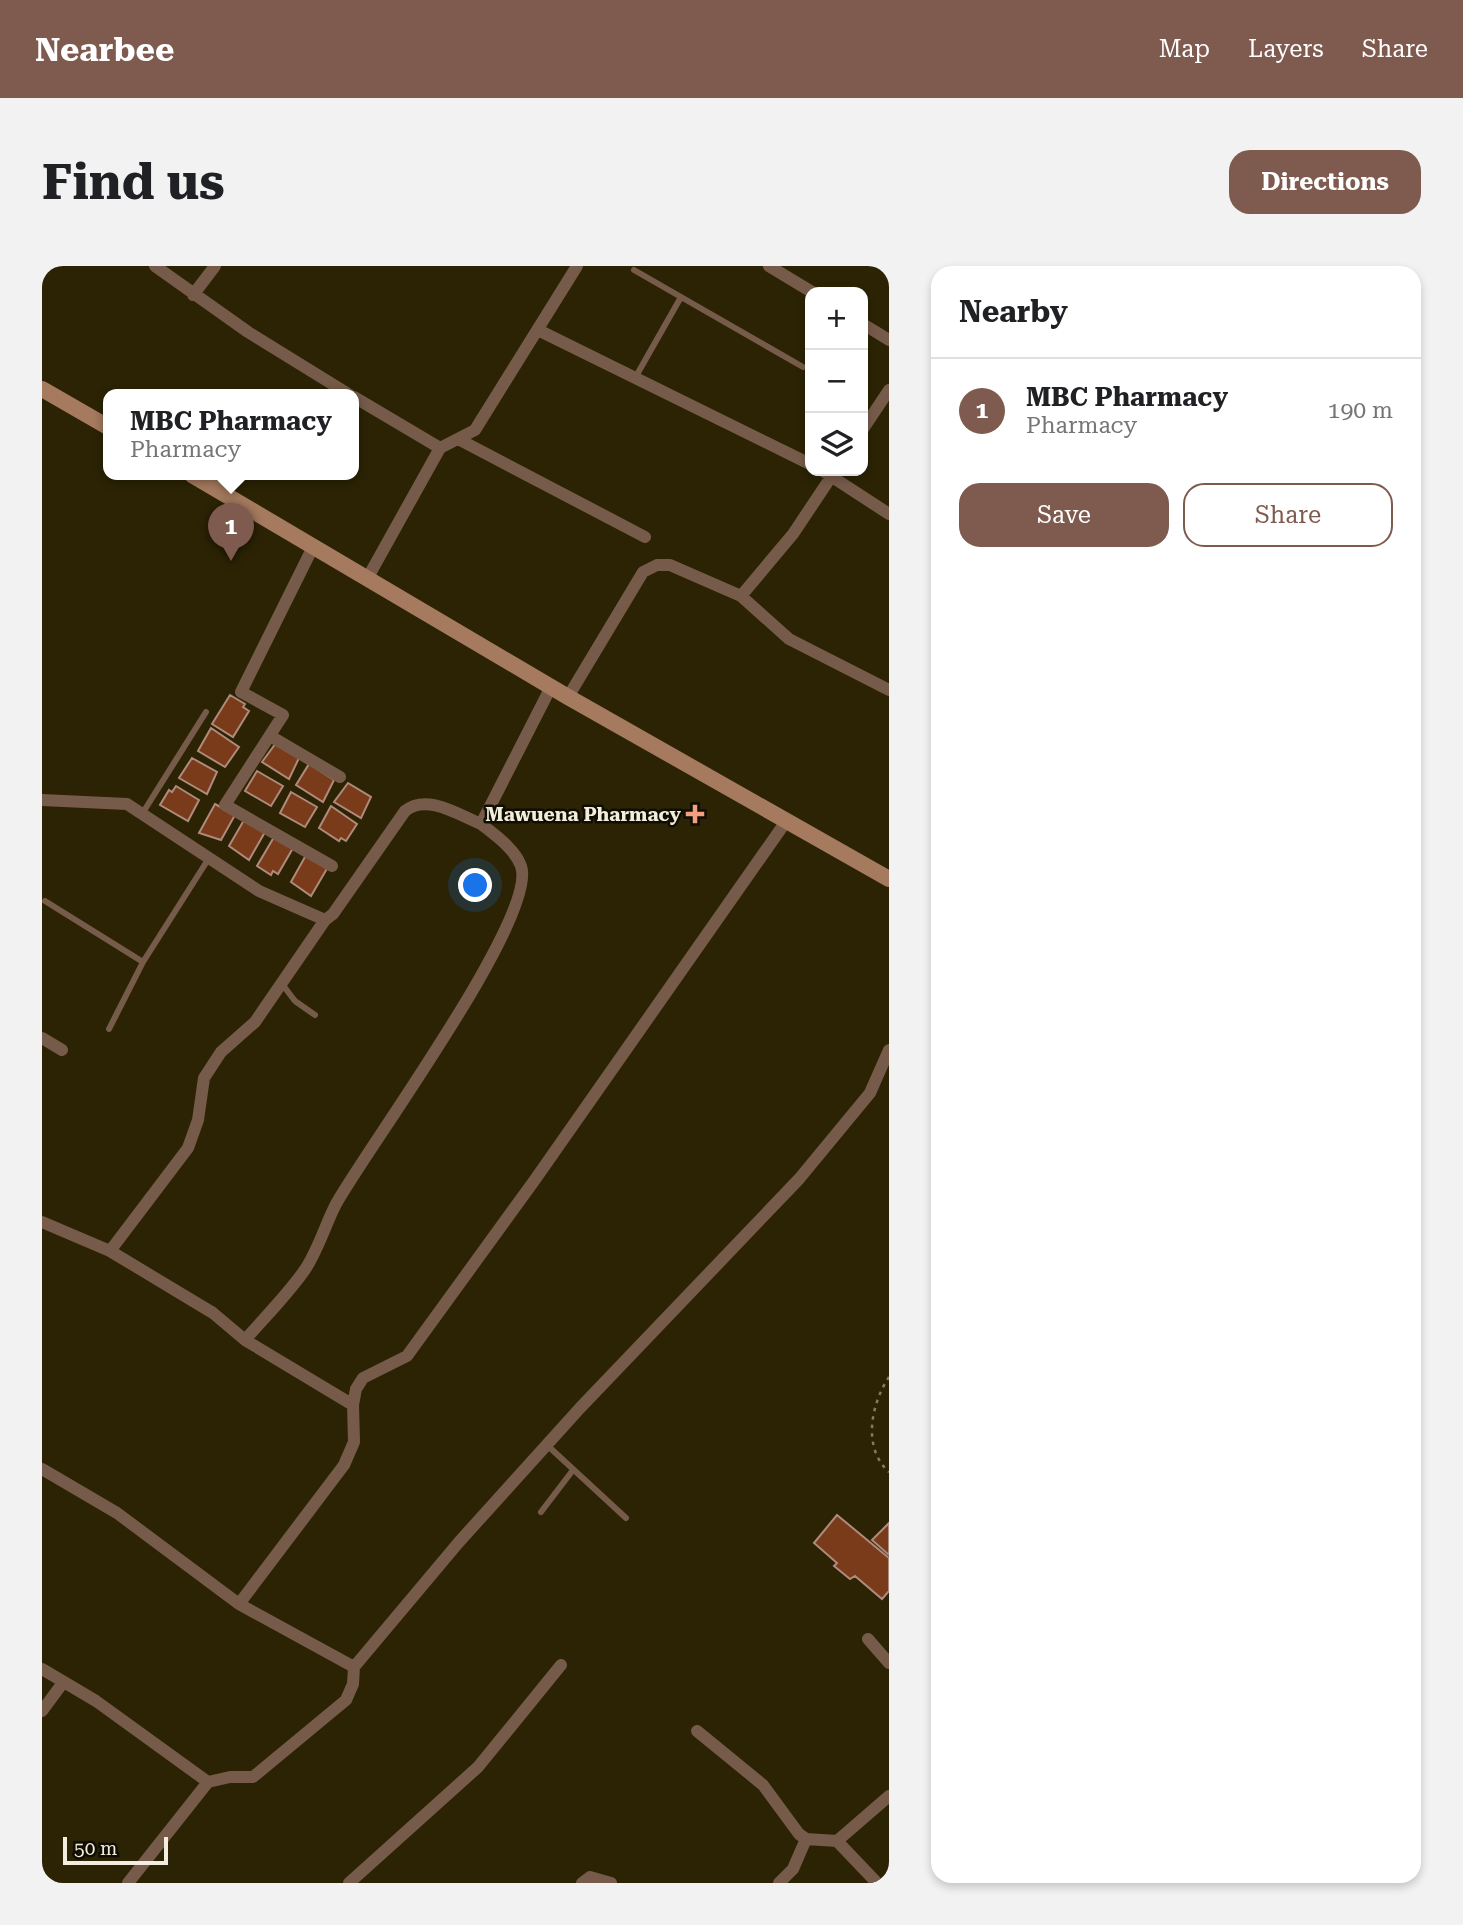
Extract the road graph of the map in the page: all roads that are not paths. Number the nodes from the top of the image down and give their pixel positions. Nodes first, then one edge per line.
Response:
1 (156, 266) edge
2 (215, 266) edge
3 (578, 266) edge
4 (769, 266) edge
5 (634, 270) dead end
6 (805, 288) edge
7 (193, 295) junction
8 (681, 297) junction
9 (868, 327) edge
10 (538, 330) junction
11 (889, 340) edge
12 (803, 367) dead end
13 (635, 378) junction
14 (42, 389) edge
15 (341, 389) edge
16 (889, 390) edge
17 (359, 400) edge
18 (868, 422) edge
19 (103, 424) edge
20 (460, 440) junction
21 (440, 449) junction
22 (805, 462) edge
23 (828, 476) edge
24 (836, 476) edge
25 (200, 480) edge
26 (889, 514) edge
27 (645, 537) dead end
28 (313, 547) junction
29 (367, 579) junction
30 (741, 597) junction
31 (551, 687) junction
32 (889, 690) edge
33 (568, 697) junction
34 (206, 712) dead end
35 (270, 736) junction
36 (340, 777) dead end
37 (42, 800) edge
38 (142, 814) junction
39 (786, 820) junction
40 (481, 824) junction
41 (209, 858) junction
42 (332, 866) dead end
43 (889, 879) edge
44 (45, 901) dead end
45 (325, 920) junction
46 (143, 962) junction
47 (282, 985) junction
48 (315, 1015) dead end
49 (109, 1029) dead end
50 (42, 1038) edge
51 (62, 1050) dead end
52 (889, 1050) edge
53 (42, 1222) edge
54 (110, 1251) junction
55 (245, 1340) junction
56 (353, 1405) junction
57 (548, 1446) junction
58 (42, 1469) edge
59 (573, 1470) junction
60 (541, 1512) dead end
61 (626, 1518) dead end
62 (239, 1604) junction
63 (868, 1639) dead end
64 (889, 1663) edge
65 (561, 1665) dead end
66 (354, 1667) junction
67 (42, 1669) edge
68 (62, 1684) junction
69 (42, 1710) edge
70 (697, 1731) dead end
71 (208, 1782) junction
72 (889, 1796) edge
73 (806, 1839) junction
74 (837, 1841) junction
75 (128, 1883) edge
76 (349, 1883) edge
77 (582, 1883) edge
78 (611, 1883) edge
79 (779, 1883) edge
80 (877, 1883) edge

1 - 7 street
2 - 7 street
3 - 10 street
4 - 6 street
5 - 8 lane
7 - 15 street
8 - 12 lane
8 - 13 lane
9 - 11 street
10 - 13 street
10 - 20 street
13 - 22 street
14 - 19 main road
16 - 18 street
17 - 21 street
20 - 21 street
20 - 27 street
21 - 29 street
23 - 30 street
24 - 26 street
25 - 28 main road
28 - 29 main road
28 - 35 street
29 - 31 main road
30 - 32 street
30 - 33 street
31 - 33 main road
31 - 40 street
33 - 39 main road
34 - 38 lane
35 - 36 street
35 - 42 street
37 - 38 street
38 - 41 street
39 - 43 main road
39 - 56 street
40 - 45 street
40 - 55 street
41 - 45 street
41 - 46 lane
44 - 46 lane
45 - 47 street
46 - 49 lane
47 - 48 lane
47 - 54 street
50 - 51 street
52 - 57 street
53 - 54 street
54 - 55 street
55 - 56 street
56 - 62 street
57 - 59 lane
57 - 66 street
58 - 62 street
59 - 60 lane
59 - 61 lane
62 - 66 street
63 - 64 street
65 - 76 street
66 - 71 street
67 - 68 street
68 - 69 street
68 - 71 street
70 - 73 street
71 - 75 street
72 - 74 street
73 - 74 street
73 - 79 street
74 - 80 street
77 - 78 street

